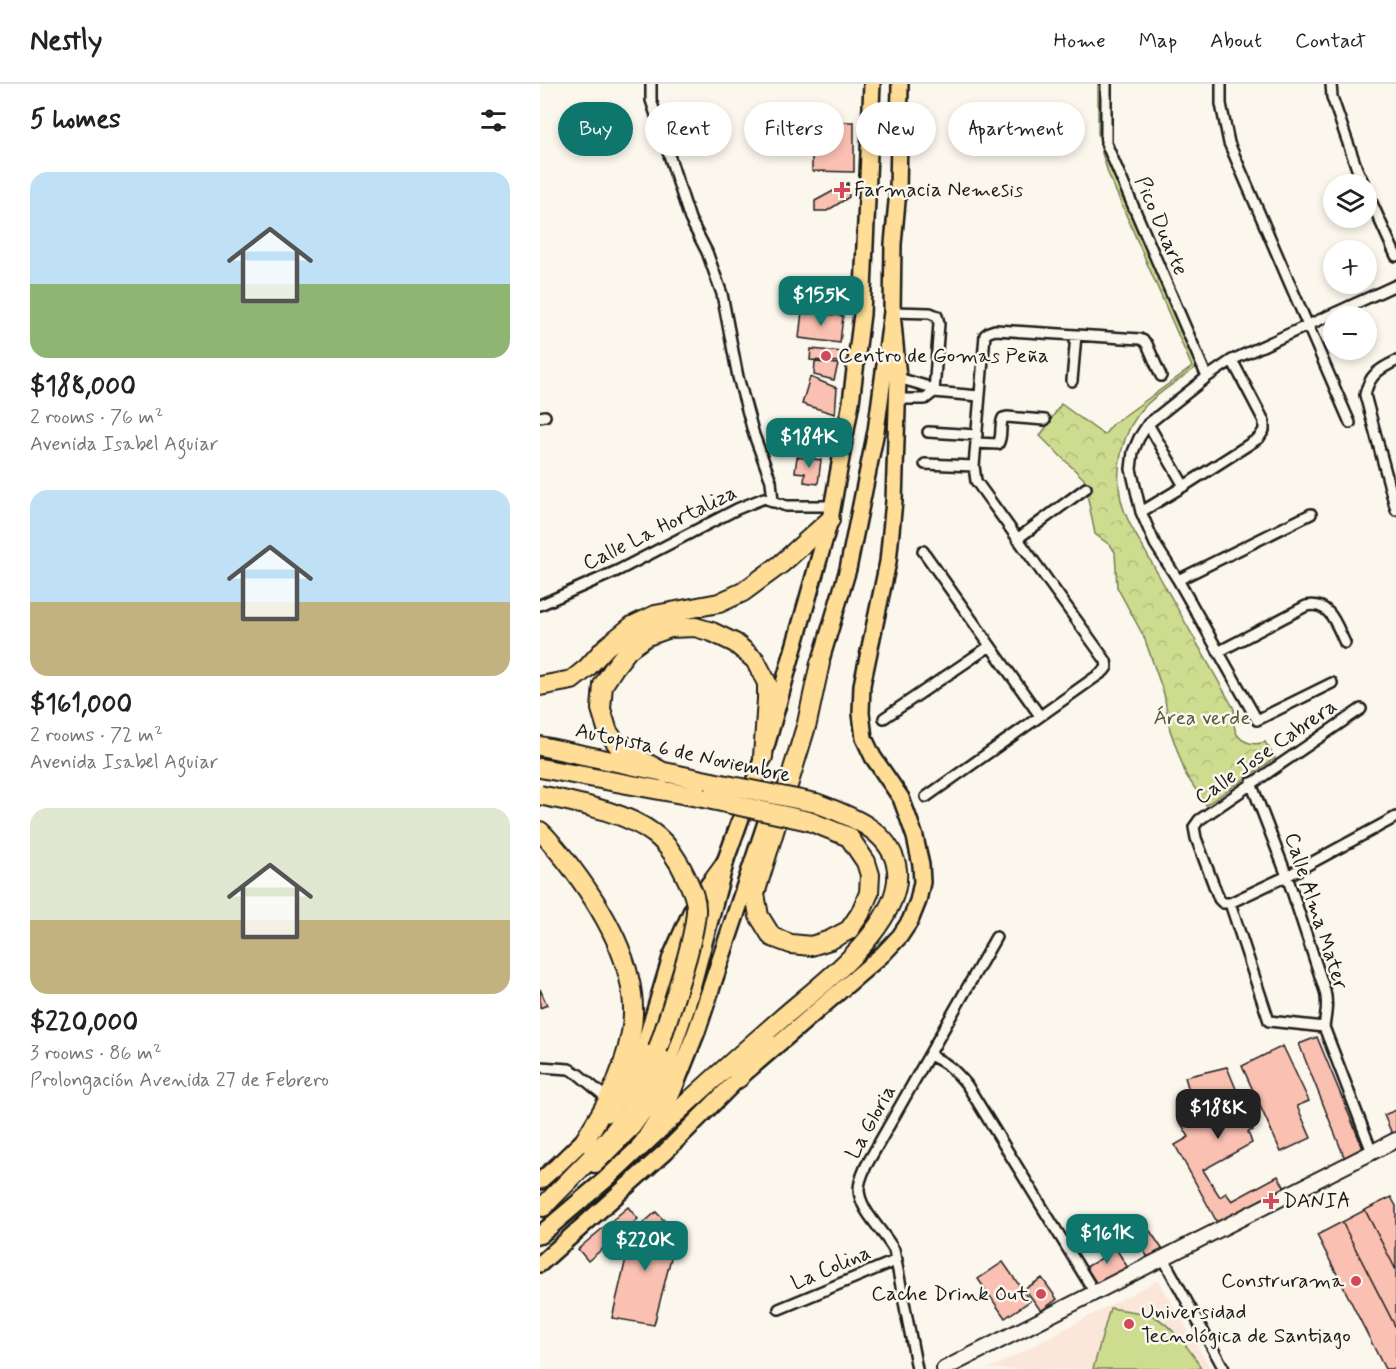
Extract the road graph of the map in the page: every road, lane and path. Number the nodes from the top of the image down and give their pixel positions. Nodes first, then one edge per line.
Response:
1 (651, 84) edge
2 (872, 84) edge
3 (900, 84) edge
4 (1106, 84) edge
5 (1221, 84) edge
6 (1331, 84) edge
7 (1359, 174) edge
8 (1377, 214) edge
9 (1396, 256) edge
10 (1396, 285) edge
11 (892, 312) junction
12 (1308, 325) junction
13 (1076, 335) junction
14 (1232, 360) junction
15 (1396, 361) edge
16 (1161, 376) dead end
17 (1207, 377) junction
18 (897, 378) junction
19 (1072, 381) dead end
20 (934, 392) junction
21 (979, 396) junction
22 (898, 399) junction
23 (1045, 420) dead end
24 (1350, 423) dead end
25 (1148, 424) junction
26 (928, 432) dead end
27 (977, 439) junction
28 (925, 464) dead end
29 (974, 466) junction
30 (1184, 486) junction
31 (1086, 488) dead end
32 (773, 502) junction
33 (1396, 510) edge
34 (1141, 512) junction
35 (831, 513) junction
36 (1311, 514) dead end
37 (1017, 539) junction
38 (923, 551) dead end
39 (1178, 580) junction
40 (540, 605) edge
41 (1345, 643) dead end
42 (990, 645) junction
43 (1218, 652) junction
44 (820, 663) junction
45 (1332, 683) dead end
46 (540, 686) edge
47 (1361, 709) dead end
48 (1040, 716) junction
49 (884, 718) dead end
50 (540, 746) edge
51 (763, 757) junction
52 (540, 768) edge
53 (665, 773) junction
54 (1251, 783) junction
55 (707, 790) junction
56 (540, 795) edge
57 (926, 797) dead end
58 (1396, 818) edge
59 (540, 831) edge
60 (725, 862) junction
61 (1287, 876) junction
62 (1230, 903) junction
63 (996, 937) dead end
64 (796, 1006) junction
65 (1324, 1027) junction
66 (929, 1054) junction
67 (540, 1067) edge
68 (739, 1078) junction
69 (609, 1100) junction
70 (1396, 1140) edge
71 (584, 1142) junction
72 (639, 1147) junction
73 (1372, 1152) junction
74 (540, 1181) edge
75 (541, 1208) edge
76 (540, 1235) edge
77 (1163, 1258) junction
78 (897, 1260) junction
79 (540, 1264) edge
80 (1095, 1293) junction
81 (779, 1309) dead end
82 (917, 1369) edge
83 (944, 1369) edge
84 (1224, 1369) edge

1 - 32 street
2 - 35 main road
3 - 11 main road
4 - 17 street, Pico Duarte
5 - 12 street
6 - 7 street
8 - 9 street
10 - 12 street
11 - 18 main road
11 - 20 street
11 - 44 main road
12 - 14 street
12 - 24 street
13 - 16 street
13 - 19 street
13 - 21 street
14 - 17 street
14 - 30 street
15 - 33 street
17 - 25 street
18 - 20 street
18 - 22 main road
20 - 21 street
20 - 22 street
21 - 27 street
22 - 68 main road
23 - 27 street
25 - 30 street
25 - 34 street
26 - 27 street
27 - 29 street
28 - 29 street
29 - 37 street
30 - 34 street
31 - 37 street
32 - 35 street, Calle La Hortaliza
32 - 40 street, Calle La Hortaliza
34 - 39 street
35 - 46 highway
35 - 51 main road
36 - 39 street
37 - 48 street
38 - 42 street
39 - 43 street
41 - 43 street
42 - 48 street
42 - 49 street
43 - 45 street
44 - 55 highway, Autopista 6 de Noviembre, bridge
44 - 72 highway
47 - 54 street, Calle Jose Cabrera
48 - 57 street
50 - 53 highway, Autopista 6 de Noviembre
51 - 53 highway
51 - 60 main road
52 - 55 highway, Autopista 6 de Noviembre
53 - 55 highway, Autopista 6 de Noviembre
54 - 61 street, Calle Alma Mater
54 - 62 street, Calle Jose Cabrera
55 - 64 highway, Autopista 6 de Noviembre, bridge
56 - 75 highway, bridge
58 - 61 street
59 - 69 highway
60 - 71 main road
60 - 75 highway
61 - 62 street
61 - 65 street, Calle Alma Mater
62 - 65 street
63 - 66 street, La Gloria
64 - 68 highway
64 - 72 highway
65 - 73 street, Calle Alma Mater
66 - 78 street, La Gloria
66 - 80 street
67 - 69 street
68 - 79 main road
69 - 71 highway
70 - 73 main road
71 - 74 main road
72 - 76 highway
73 - 77 main road
77 - 80 main road
77 - 84 street
78 - 81 street, La Colina
78 - 82 street, La Gloria
80 - 83 main road

